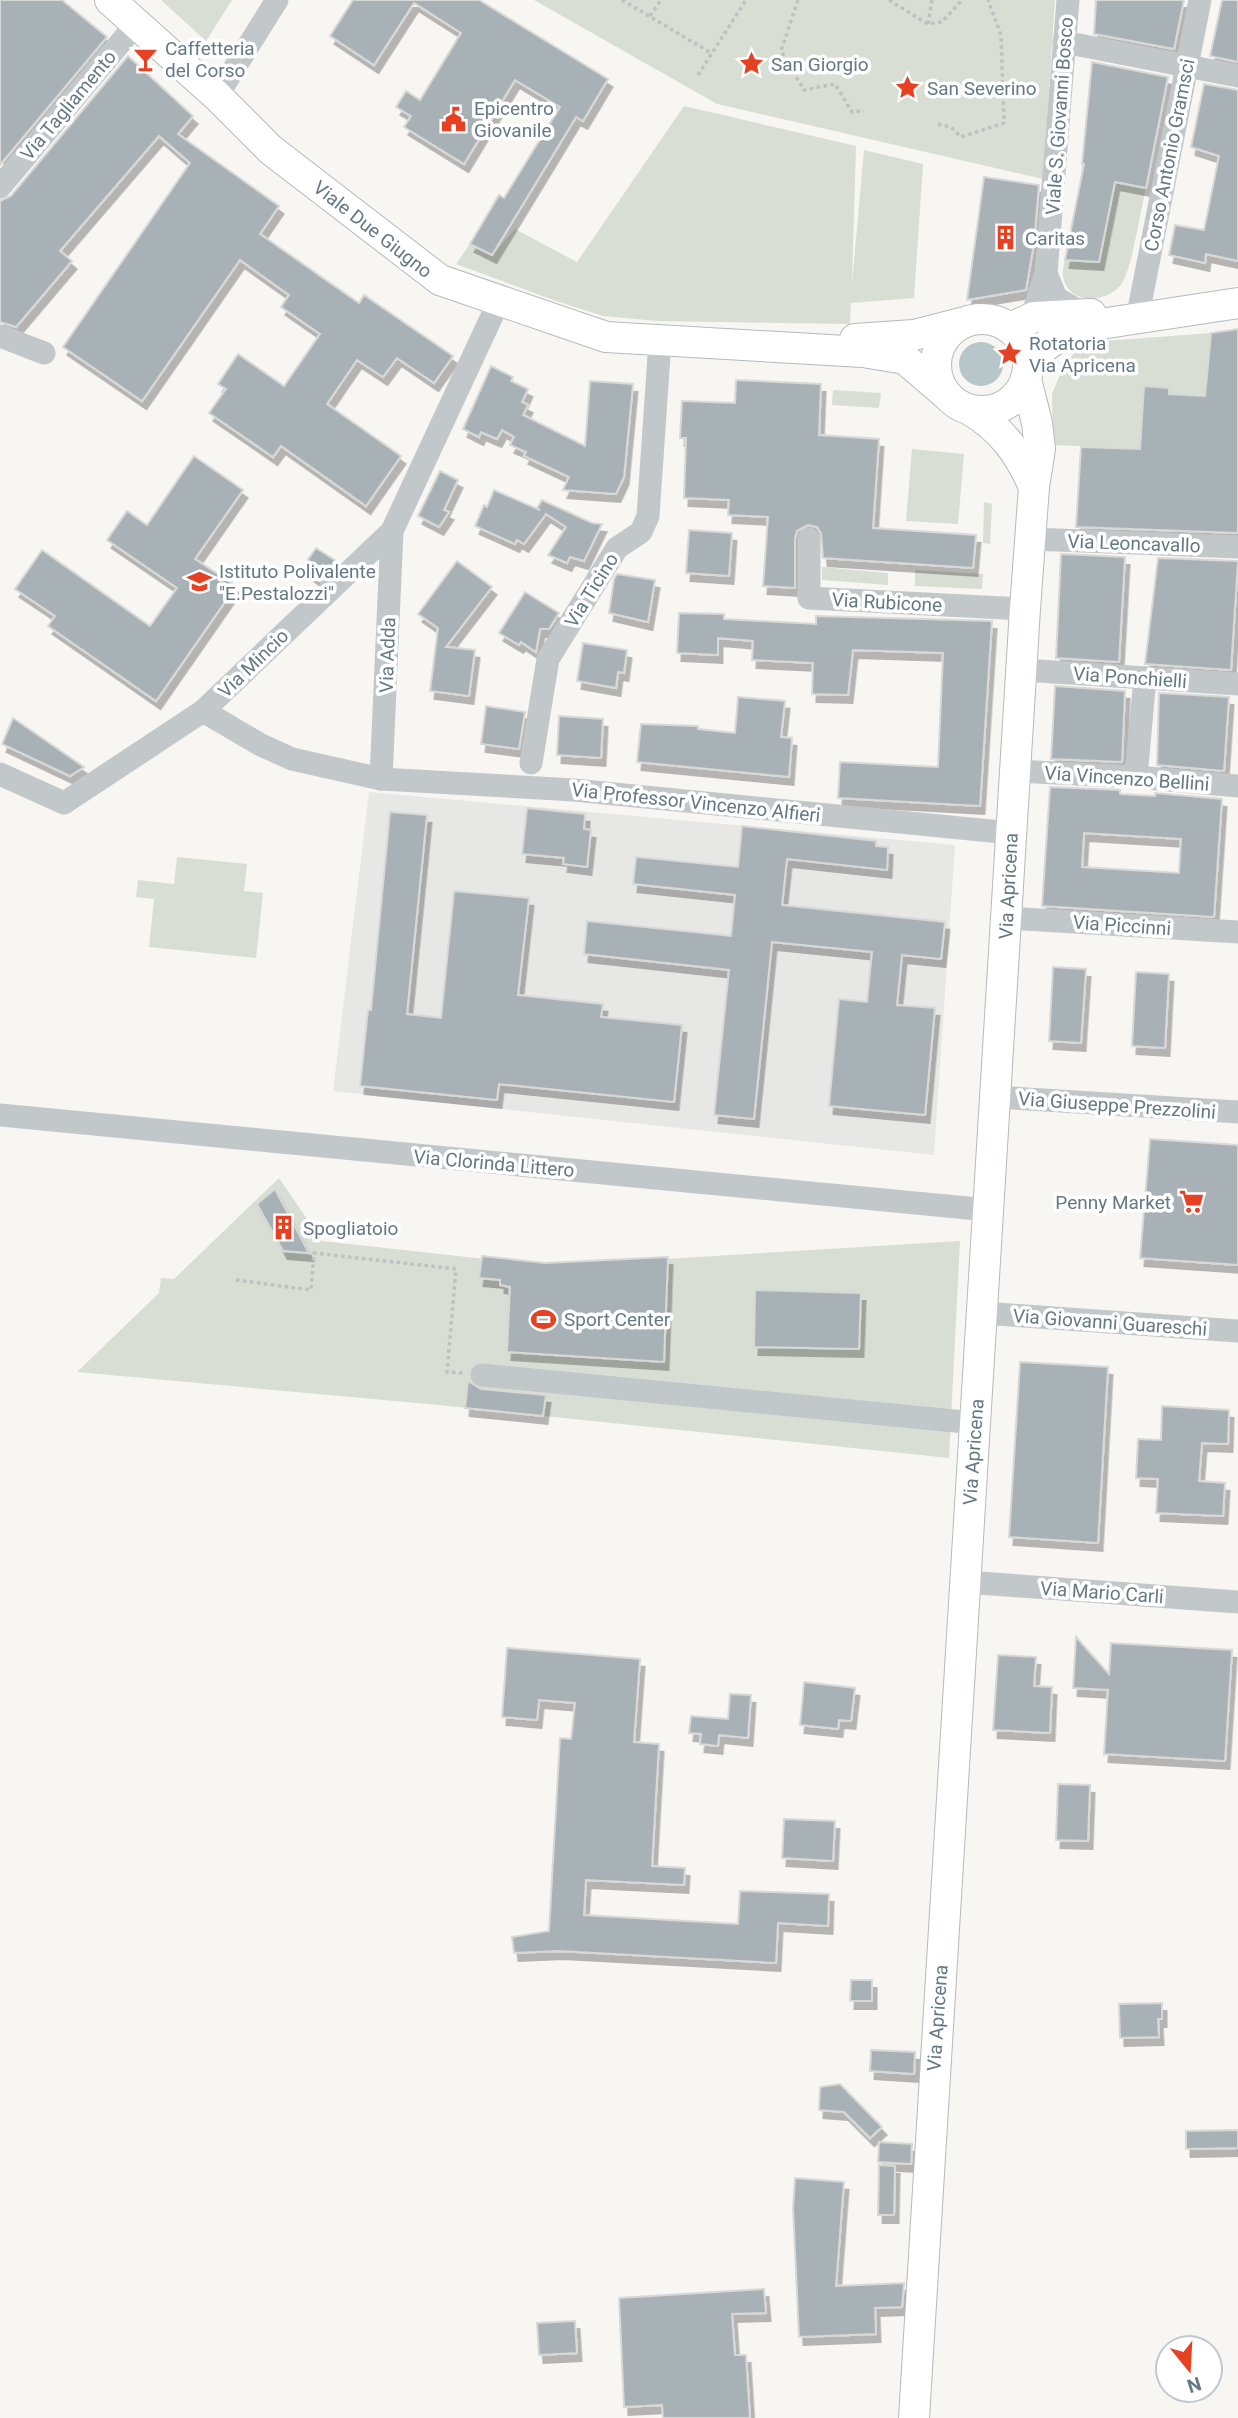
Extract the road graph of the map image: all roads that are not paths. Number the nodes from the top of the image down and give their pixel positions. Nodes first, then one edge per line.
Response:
1 (110, 0) edge
2 (276, 0) edge
3 (1068, 0) edge
4 (1200, 0) edge
5 (136, 24) junction
6 (1064, 42) junction
7 (1186, 65) junction
8 (1238, 76) edge
9 (217, 96) junction
10 (0, 187) edge
11 (1046, 273) junction
12 (499, 301) junction
13 (1238, 303) edge
14 (1139, 309) junction
15 (1189, 309) junction
16 (1086, 315) junction
17 (965, 323) junction
18 (0, 336) edge
19 (660, 341) junction
20 (1024, 347) junction
21 (779, 348) junction
22 (44, 353) dead end
23 (958, 402) junction
24 (1034, 487) junction
25 (392, 531) junction
26 (810, 538) dead end
27 (1031, 539) junction
28 (1238, 547) edge
29 (1025, 609) junction
30 (1023, 670) junction
31 (1145, 678) junction
32 (1238, 684) edge
33 (203, 711) junction
34 (531, 763) dead end
35 (1015, 771) junction
36 (0, 774) edge
37 (1136, 777) junction
38 (381, 779) junction
39 (1238, 786) edge
40 (1011, 833) junction
41 (1006, 918) junction
42 (1238, 918) edge
43 (1238, 932) edge
44 (996, 1097) junction
45 (1238, 1112) edge
46 (0, 1115) edge
47 (988, 1210) junction
48 (982, 1314) junction
49 (1238, 1331) edge
50 (482, 1375) road end
51 (975, 1423) junction
52 (965, 1582) junction
53 (1238, 1602) edge
54 (914, 2418) edge

1 - 5 main road, Viale Due Giugno
2 - 9 street
3 - 6 street, Viale S. Giovanni Bosco
4 - 7 street, Corso Antonio Gramsci
5 - 9 main road, Viale Due Giugno
5 - 10 street, Via Tagliamento
6 - 7 street
6 - 11 street, Viale S. Giovanni Bosco
7 - 8 street
7 - 14 street, Corso Antonio Gramsci
9 - 12 main road, Viale Due Giugno
11 - 16 street
11 - 20 street, Viale S. Giovanni Bosco
12 - 19 main road, Viale Due Giugno
12 - 25 street, Via Mincio
13 - 15 main road, Viale Due Giugno
14 - 15 main road, Viale Due Giugno
14 - 16 main road, Viale Due Giugno
15 - 20 main road, Viale Due Giugno
16 - 20 main road, Viale Due Giugno
17 - 20 main road, Viale Due Giugno
17 - 21 main road, Viale Due Giugno
17 - 23 main road
18 - 22 street
19 - 21 main road, Viale Due Giugno
19 - 34 street, Via Ticino
20 - 23 main road, Viale Due Giugno
20 - 24 main road, Via Apricena
21 - 23 main road, Viale Due Giugno
23 - 24 main road, Via Apricena
24 - 27 main road, Via Apricena
25 - 33 street, Via Mincio
25 - 38 street, Via Adda
26 - 29 street, Via Rubicone
27 - 28 street, Via Leoncavallo
27 - 29 main road, Via Apricena
29 - 30 main road, Via Apricena
30 - 31 street, Via Ponchielli
30 - 35 main road, Via Apricena
31 - 32 street, Via Ponchielli
31 - 37 street
33 - 36 street, Via Mincio
33 - 38 street, Via Professor Vincenzo Alfieri
35 - 37 street, Via Vincenzo Bellini
35 - 40 main road, Via Apricena
37 - 39 street, Via Vincenzo Bellini
38 - 40 street, Via Professor Vincenzo Alfieri
40 - 41 main road, Via Apricena
41 - 43 street, Via Piccinni
41 - 44 main road, Via Apricena
42 - 43 street
44 - 45 street, Via Giuseppe Prezzolini
44 - 47 main road, Via Apricena
46 - 47 street, Via Clorinda Littero
47 - 48 main road, Via Apricena
48 - 49 street, Via Giovanni Guareschi
48 - 51 main road, Via Apricena
50 - 51 street
51 - 52 main road, Via Apricena
52 - 53 street, Via Mario Carli
52 - 54 main road, Via Apricena

